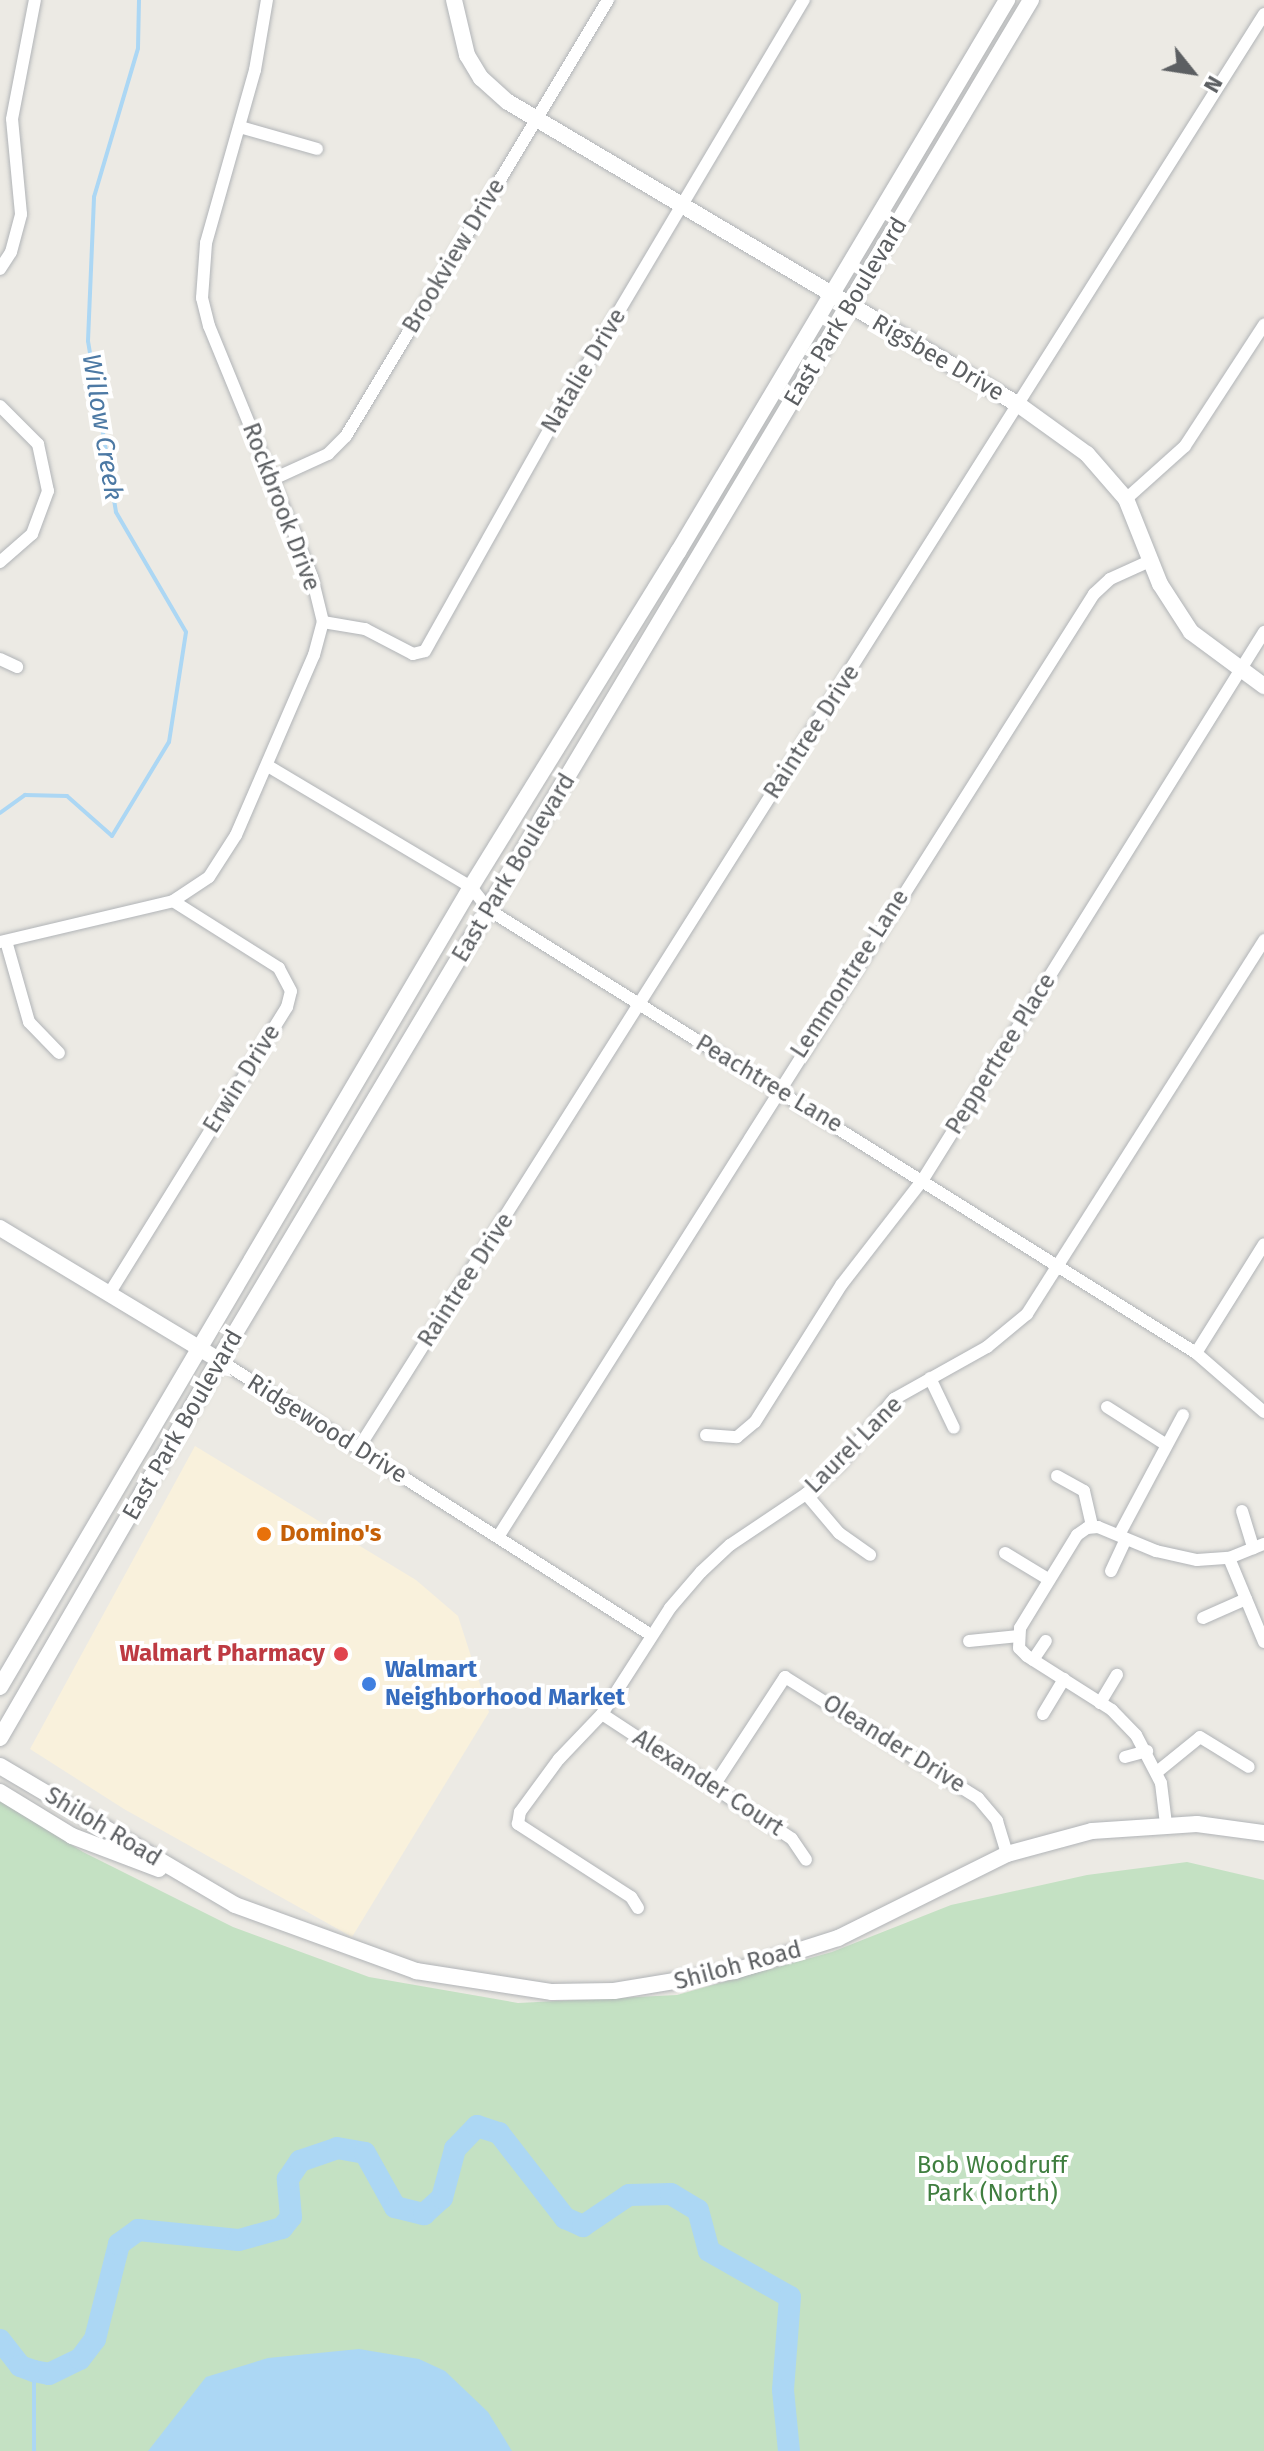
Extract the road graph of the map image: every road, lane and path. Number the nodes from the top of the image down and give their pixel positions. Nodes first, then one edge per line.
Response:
1 (35, 0) edge
2 (267, 0) edge
3 (454, 0) edge
4 (608, 0) edge
5 (804, 0) edge
6 (1007, 0) edge
7 (1031, 0) edge
8 (1264, 14) edge
9 (536, 120) junction
10 (240, 127) junction
11 (317, 149) dead end
12 (681, 207) junction
13 (0, 269) edge
14 (830, 296) junction
15 (848, 307) junction
16 (1264, 325) edge
17 (1019, 405) junction
18 (0, 406) edge
19 (271, 480) junction
20 (1126, 499) junction
21 (1152, 560) junction
22 (0, 562) edge
23 (323, 622) junction
24 (1264, 632) edge
25 (0, 659) edge
26 (17, 667) dead end
27 (1239, 670) junction
28 (1264, 686) edge
29 (268, 766) junction
30 (471, 887) junction
31 (173, 901) junction
32 (489, 910) junction
33 (1264, 940) edge
34 (3, 941) edge
35 (637, 1003) junction
36 (59, 1053) dead end
37 (776, 1090) junction
38 (922, 1181) junction
39 (0, 1228) edge
40 (1264, 1244) edge
41 (1056, 1268) junction
42 (109, 1294) junction
43 (197, 1347) junction
44 (1196, 1353) junction
45 (219, 1360) junction
46 (930, 1378) junction
47 (1107, 1407) dead end
48 (1264, 1412) edge
49 (1183, 1415) dead end
50 (954, 1428) dead end
51 (706, 1435) dead end
52 (1165, 1444) junction
53 (358, 1449) junction
54 (1057, 1476) dead end
55 (806, 1494) junction
56 (1242, 1511) dead end
57 (1092, 1527) junction
58 (498, 1537) junction
59 (1123, 1537) junction
60 (1258, 1546) edge
61 (1005, 1553) dead end
62 (870, 1555) dead end
63 (1229, 1558) junction
64 (1111, 1571) dead end
65 (1048, 1579) junction
66 (1246, 1599) junction
67 (1203, 1618) dead end
68 (651, 1635) junction
69 (1019, 1636) junction
70 (969, 1641) dead end
71 (1046, 1641) dead end
72 (1264, 1642) edge
73 (1033, 1660) junction
74 (1117, 1675) dead end
75 (1064, 1679) junction
76 (0, 1687) edge
77 (1100, 1703) junction
78 (602, 1714) junction
79 (1043, 1714) dead end
80 (0, 1738) edge
81 (1147, 1751) junction
82 (1125, 1757) dead end
83 (0, 1766) edge
84 (1249, 1767) dead end
85 (1157, 1772) junction
86 (715, 1784) junction
87 (0, 1792) edge
88 (1166, 1824) junction
89 (1264, 1833) edge
90 (1007, 1854) junction
91 (806, 1860) dead end
92 (205, 1887) junction
93 (638, 1908) dead end

1 - 13 street
2 - 10 street, Rockbrook Drive
3 - 9 main road, Rigsbee Drive
4 - 9 street, Brookview Drive
5 - 12 street, Natalie Drive
6 - 14 main road, East Park Boulevard
7 - 15 main road, East Park Boulevard
8 - 17 street, Raintree Drive
9 - 12 main road, Rigsbee Drive
9 - 19 street, Brookview Drive
10 - 11 street
10 - 19 street, Rockbrook Drive
12 - 14 main road, Rigsbee Drive
12 - 23 street, Natalie Drive
14 - 15 main road, Rigsbee Drive
14 - 30 main road, East Park Boulevard
15 - 17 main road, Rigsbee Drive
15 - 32 main road, East Park Boulevard
16 - 20 street
17 - 20 main road, Rigsbee Drive
17 - 35 street, Raintree Drive
18 - 22 street
19 - 23 street, Rockbrook Drive
20 - 21 main road, Rigsbee Drive
21 - 27 main road, Rigsbee Drive
21 - 37 street, Lemmontree Lane
23 - 29 street, Rockbrook Drive
24 - 27 street, Peppertree Place
25 - 26 street
27 - 28 main road, Rigsbee Drive
27 - 38 street, Peppertree Place
29 - 30 street, Peachtree Lane
29 - 31 street, Rockbrook Drive
30 - 32 street, Peachtree Lane
30 - 43 main road, East Park Boulevard
31 - 34 street, Rockbrook Drive
31 - 42 street, Erwin Drive
32 - 35 street, Peachtree Lane
32 - 45 main road, East Park Boulevard
33 - 41 street, Laurel Lane
34 - 36 street
35 - 37 street, Peachtree Lane
35 - 53 street, Raintree Drive
37 - 38 street, Peachtree Lane
37 - 58 street, Lemmontree Lane
38 - 41 street, Peachtree Lane
38 - 51 street, Peppertree Place
39 - 42 main road, Ridgewood Drive
40 - 44 street
41 - 44 street, Peachtree Lane
41 - 46 street, Laurel Lane
42 - 43 main road, Ridgewood Drive
43 - 45 main road, Ridgewood Drive
43 - 76 main road, East Park Boulevard
44 - 48 street, Peachtree Lane
45 - 53 street, Ridgewood Drive
45 - 80 main road, East Park Boulevard
46 - 50 street
46 - 55 street, Laurel Lane
47 - 52 street
49 - 52 street
52 - 59 street
53 - 58 street, Ridgewood Drive
54 - 57 street
55 - 62 street
55 - 68 street, Laurel Lane
56 - 60 street
57 - 59 street
57 - 65 street
58 - 68 street, Ridgewood Drive
59 - 63 street
59 - 64 street
60 - 63 street
61 - 65 street
63 - 66 street
65 - 69 street
66 - 67 street
66 - 72 street
68 - 78 street, Laurel Lane
69 - 70 street
69 - 73 street
71 - 73 street
73 - 75 street
74 - 77 street
75 - 77 street
75 - 79 street
77 - 81 street
78 - 86 street, Alexander Court
78 - 93 street, Laurel Lane
81 - 82 street
81 - 85 street
83 - 92 main road, Shiloh Road
84 - 85 street
85 - 88 street
86 - 90 street, Oleander Drive
86 - 91 street, Alexander Court
87 - 92 main road, Shiloh Road
88 - 89 main road, Shiloh Road
88 - 90 main road, Shiloh Road
90 - 92 main road, Shiloh Road

